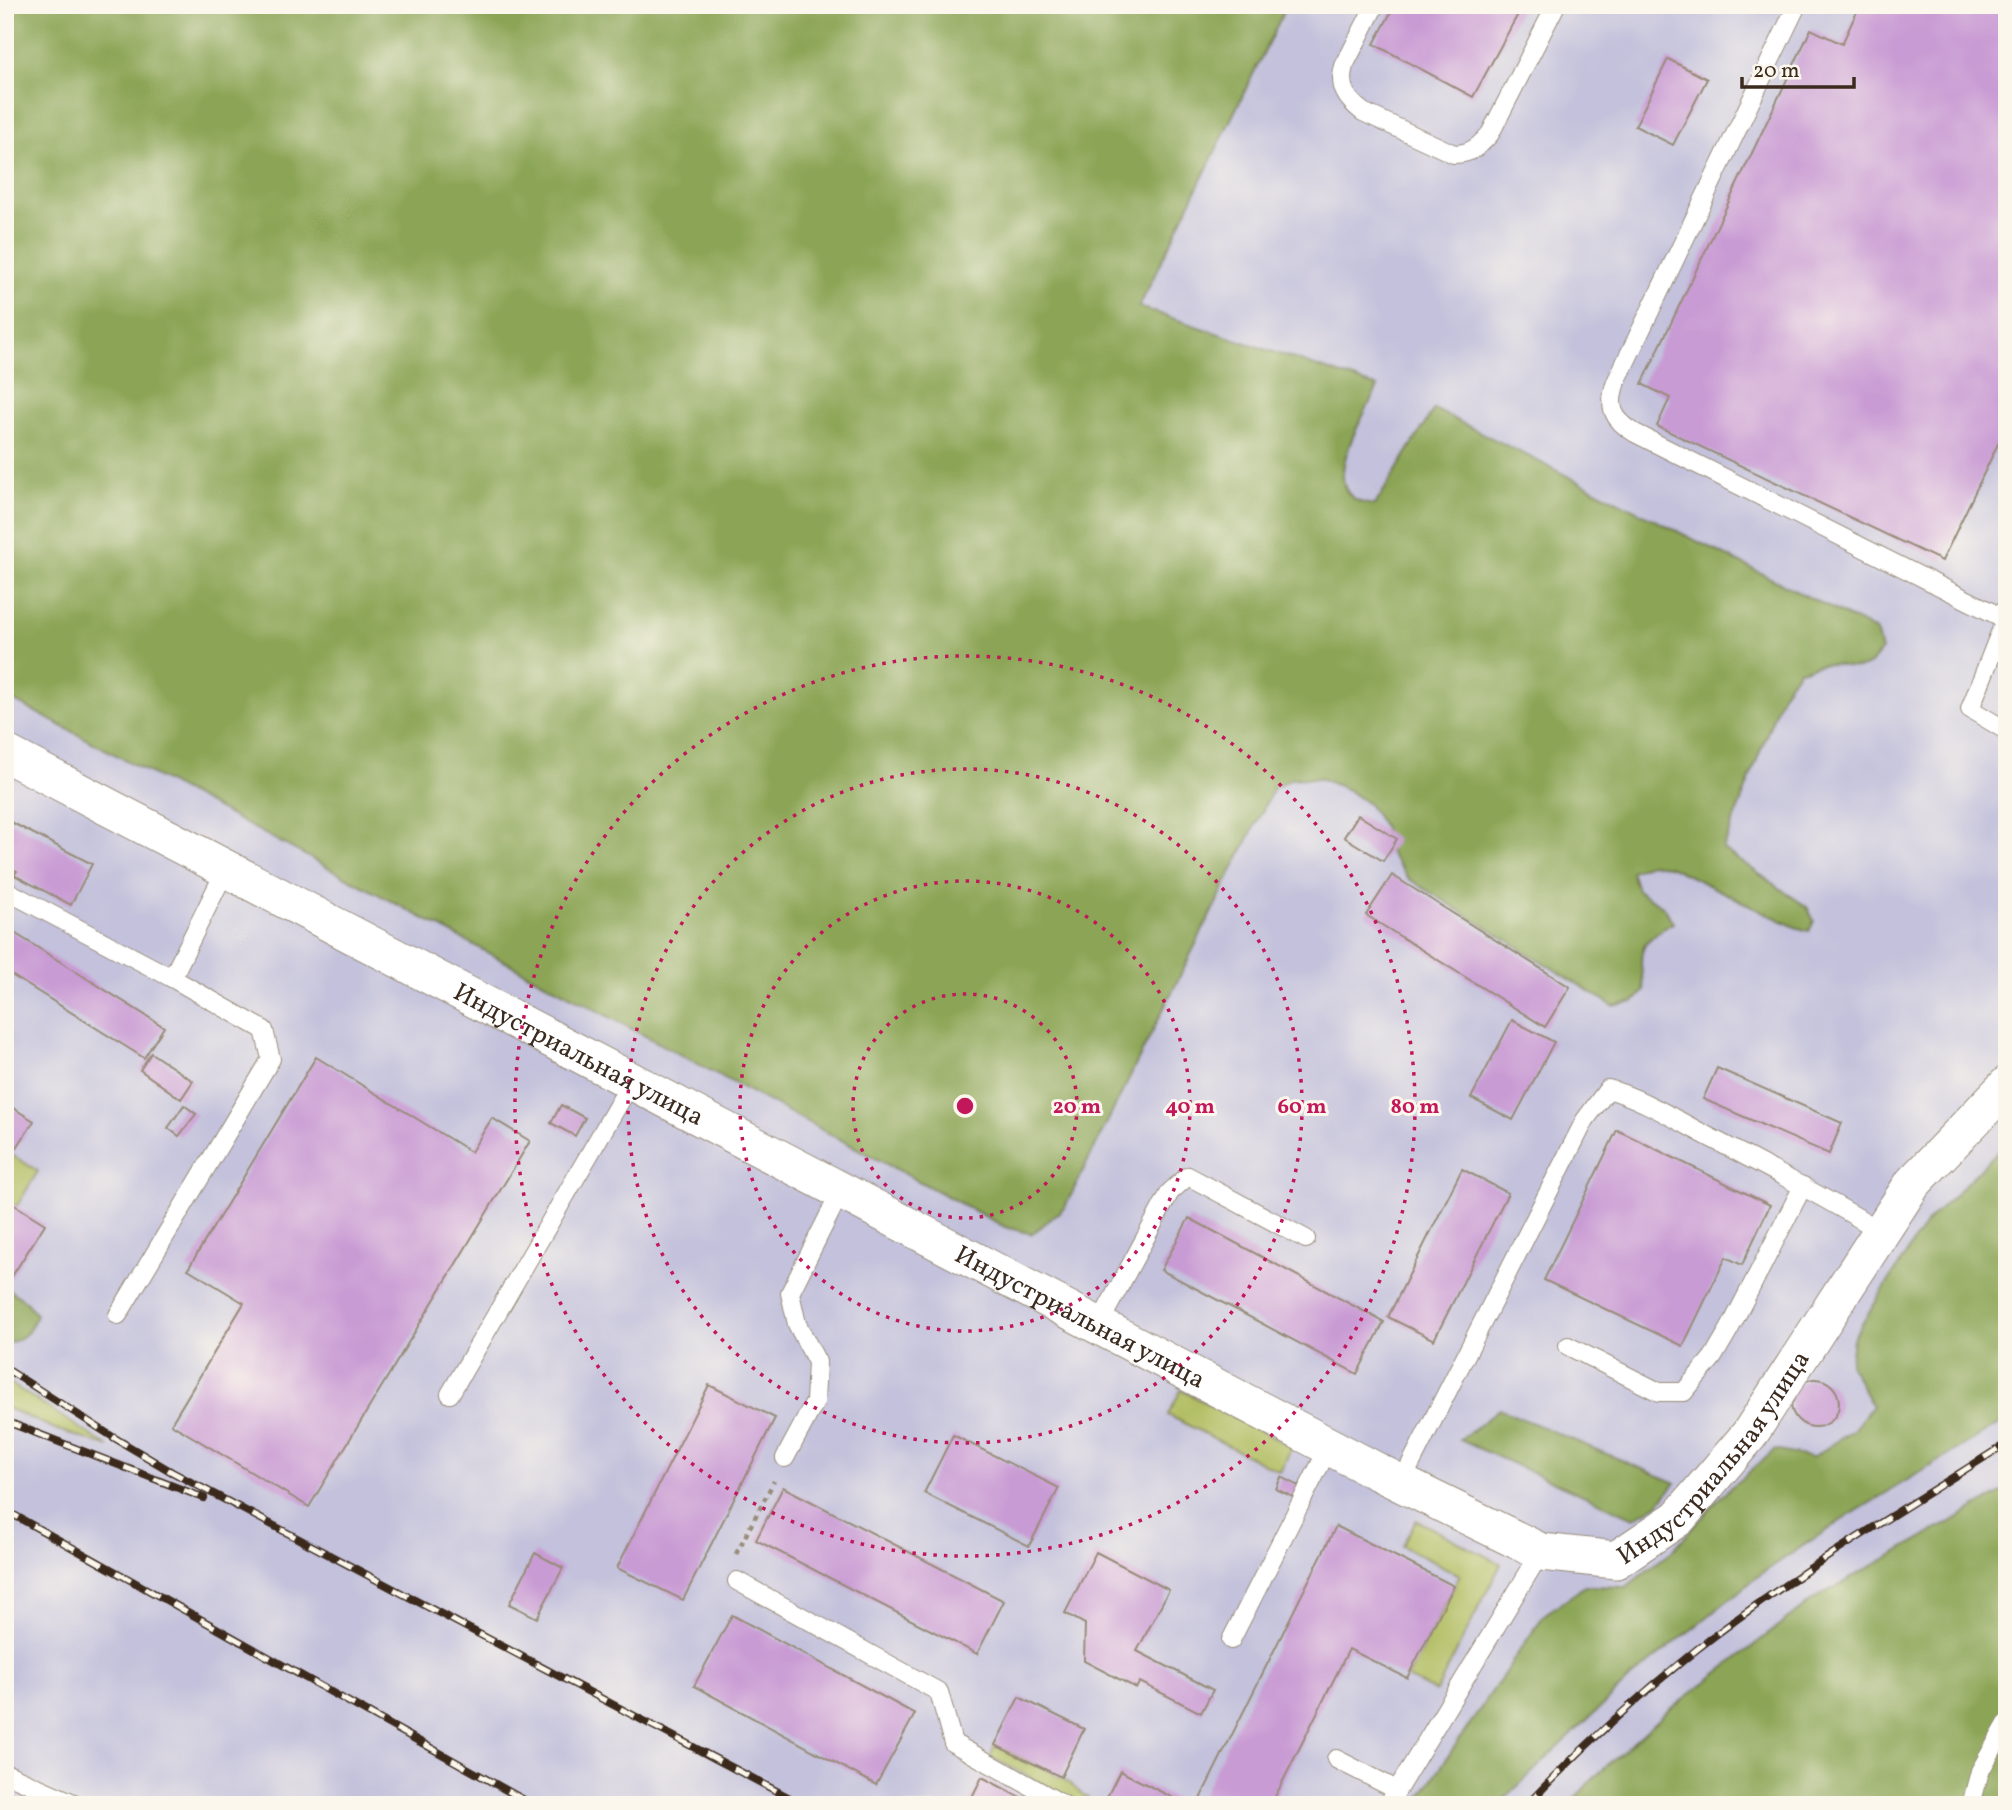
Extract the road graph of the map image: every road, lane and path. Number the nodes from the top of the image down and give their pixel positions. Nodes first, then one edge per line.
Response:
1 (1375, 5) edge
2 (1556, 5) edge
3 (1797, 5) edge
4 (2006, 617) edge
5 (2007, 731) edge
6 (5, 754) edge
7 (226, 869) junction
8 (5, 890) edge
9 (172, 978) junction
10 (632, 1081) junction
11 (2007, 1085) edge
12 (1803, 1186) junction
13 (841, 1191) junction
14 (1882, 1232) junction
15 (1306, 1239) dead end
16 (118, 1315) dead end
17 (1098, 1326) junction
18 (1568, 1346) dead end
19 (450, 1394) dead end
20 (1329, 1447) junction
21 (785, 1458) joint
22 (1401, 1483) junction
23 (1541, 1552) junction
24 (737, 1581) joint
25 (1231, 1640) dead end
26 (2007, 1724) edge
27 (1336, 1759) dead end
28 (5, 1773) edge
29 (1392, 1798) edge
30 (78, 1805) edge
31 (1064, 1805) edge
32 (1971, 1805) edge

1 - 2 lane
3 - 4 lane
4 - 5 lane
6 - 7 street, Индустриальная улица
7 - 9 lane
7 - 10 street, Индустриальная улица
8 - 9 lane
9 - 16 lane
10 - 13 street, Индустриальная улица
10 - 19 lane
11 - 14 street, Индустриальная улица
12 - 14 lane
12 - 18 lane
12 - 22 lane
13 - 17 street, Индустриальная улица
13 - 21 lane
14 - 23 street, Индустриальная улица
15 - 17 lane
17 - 20 street, Индустриальная улица
20 - 22 street, Индустриальная улица
20 - 25 lane
21 - 24 path
22 - 23 street, Индустриальная улица
23 - 29 lane
24 - 31 lane
26 - 32 lane
27 - 29 lane
28 - 30 lane

